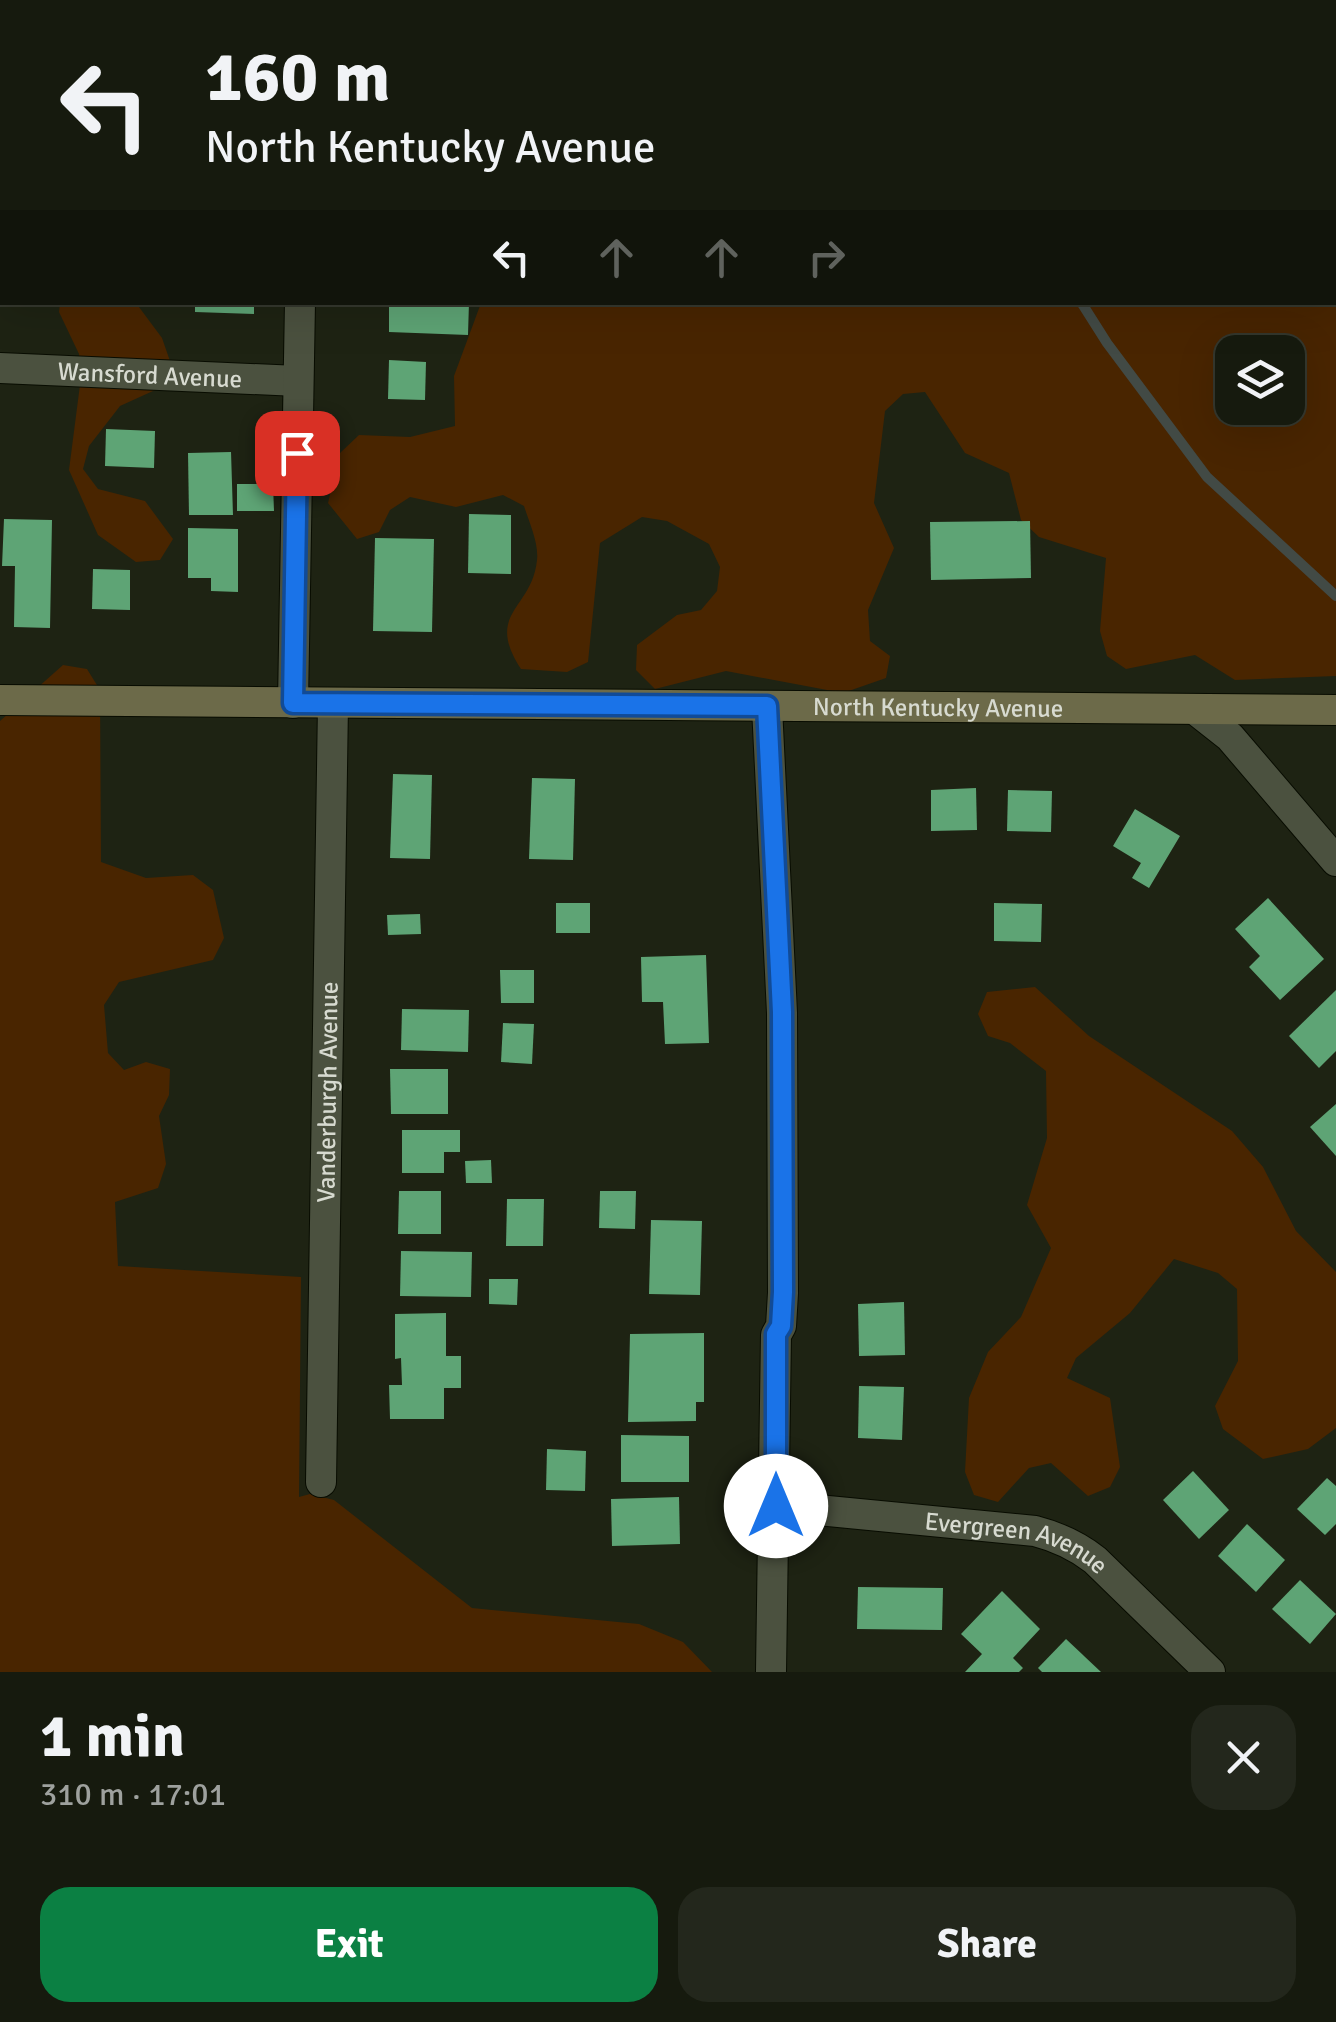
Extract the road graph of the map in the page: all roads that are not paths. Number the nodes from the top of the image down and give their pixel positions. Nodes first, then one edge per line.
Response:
1 (300, 305) edge
2 (0, 368) edge
3 (298, 382) junction
4 (0, 700) edge
5 (293, 703) junction
6 (333, 704) junction
7 (767, 706) junction
8 (1336, 710) edge
9 (1197, 711) junction
10 (1336, 861) edge
11 (320, 1482) dead end
12 (776, 1506) junction
13 (771, 1672) edge
14 (1210, 1672) edge

1 - 3 street
2 - 3 street, Wansford Avenue
3 - 5 street
4 - 5 street, North Kentucky Avenue
5 - 6 street, North Kentucky Avenue
6 - 7 street, North Kentucky Avenue
6 - 11 street, Vanderburgh Avenue
7 - 9 street, North Kentucky Avenue
7 - 12 street
8 - 9 street, North Kentucky Avenue
9 - 10 street
12 - 13 street
12 - 14 street, Evergreen Avenue

